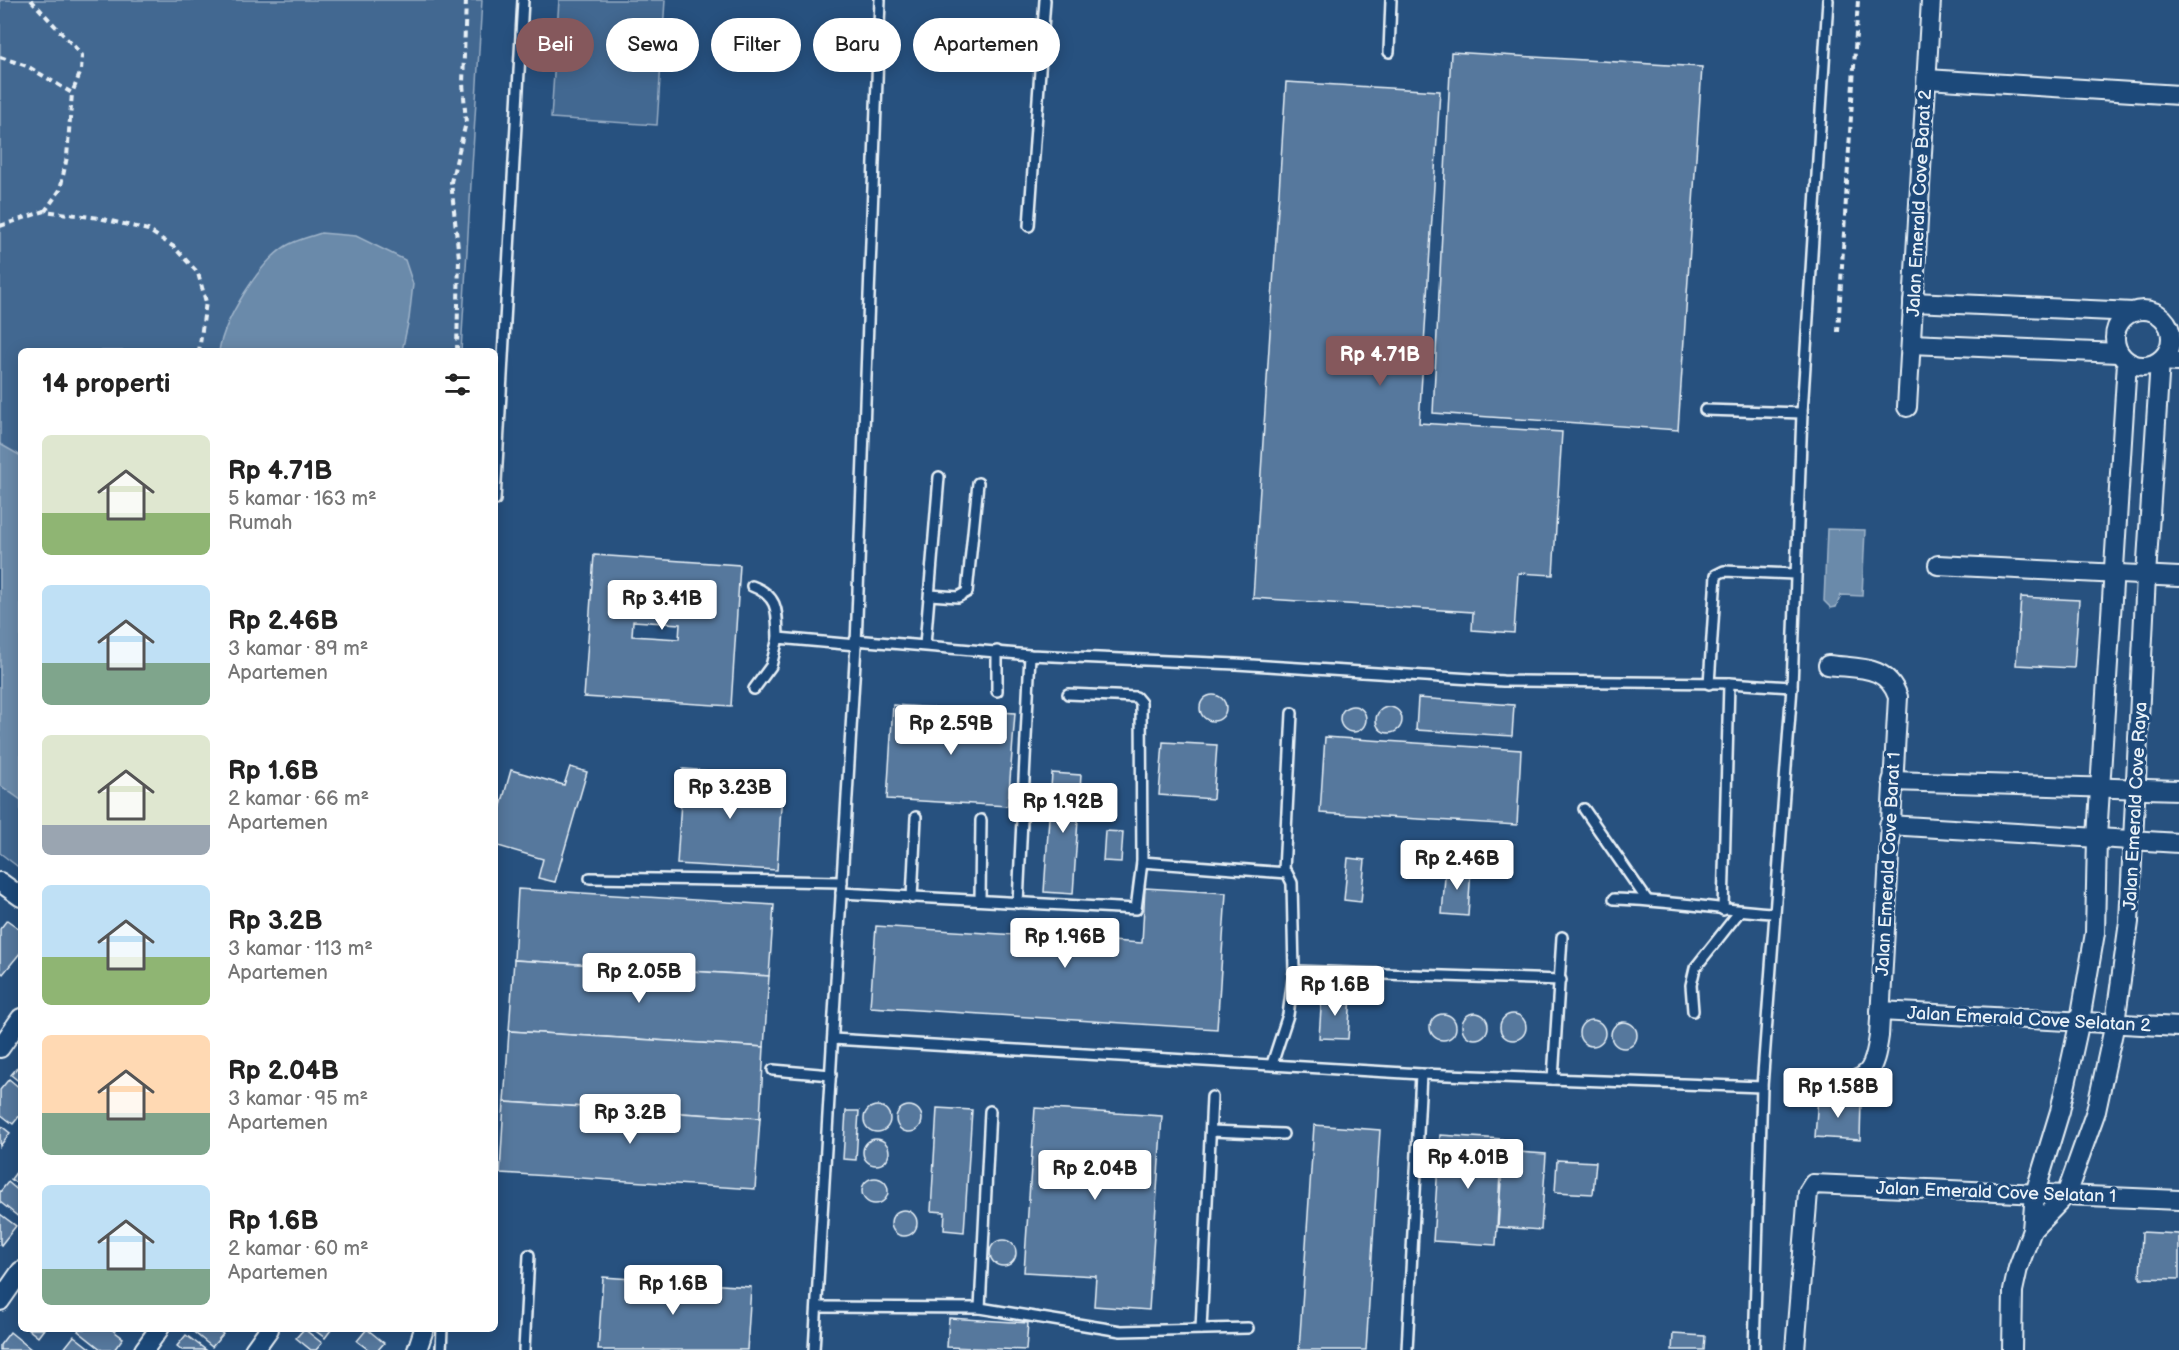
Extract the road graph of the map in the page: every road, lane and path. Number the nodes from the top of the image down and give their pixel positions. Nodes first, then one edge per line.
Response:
1 (32, 0) edge
2 (466, 0) edge
3 (523, 0) edge
4 (880, 0) edge
5 (1045, 0) edge
6 (1391, 0) edge
7 (1828, 0) edge
8 (1858, 0) edge
9 (1931, 0) edge
10 (1389, 52) dead end
11 (0, 57) edge
12 (1927, 78) junction
13 (72, 93) junction
14 (2179, 94) edge
15 (45, 211) junction
16 (0, 226) edge
17 (1029, 226) dead end
18 (1913, 302) junction
19 (2142, 311) junction
20 (2179, 312) edge
21 (1838, 332) dead end
22 (1911, 344) junction
23 (199, 348) edge
24 (457, 348) edge
25 (2123, 358) junction
26 (2160, 361) junction
27 (2179, 362) edge
28 (1907, 407) dead end
29 (1705, 410) dead end
30 (1802, 413) junction
31 (498, 447) edge
32 (939, 477) dead end
33 (978, 483) dead end
34 (1938, 565) dead end
35 (1794, 574) junction
36 (2115, 574) junction
37 (2146, 576) junction
38 (2179, 577) edge
39 (752, 586) dead end
40 (930, 596) junction
41 (778, 638) junction
42 (856, 643) junction
43 (925, 645) junction
44 (997, 651) junction
45 (1030, 655) junction
46 (1828, 665) dead end
47 (1729, 683) junction
48 (1709, 684) junction
49 (1792, 687) junction
50 (754, 689) dead end
51 (997, 691) dead end
52 (1068, 694) dead end
53 (1292, 713) dead end
54 (1892, 781) junction
55 (2100, 786) junction
56 (2136, 787) junction
57 (2179, 790) edge
58 (1584, 809) dead end
59 (916, 817) dead end
60 (981, 820) dead end
61 (1889, 825) junction
62 (2097, 837) junction
63 (2132, 839) junction
64 (2179, 843) edge
65 (1142, 862) junction
66 (1284, 871) junction
67 (590, 878) dead end
68 (0, 882) edge
69 (842, 882) junction
70 (841, 893) junction
71 (18, 895) edge
72 (912, 898) junction
73 (1614, 899) dead end
74 (980, 900) junction
75 (1647, 900) junction
76 (1018, 903) junction
77 (1723, 910) junction
78 (1740, 911) junction
79 (1774, 913) junction
80 (1562, 937) dead end
81 (1294, 971) junction
82 (1561, 980) junction
83 (1693, 1011) dead end
84 (1880, 1011) junction
85 (2080, 1020) junction
86 (18, 1022) edge
87 (2115, 1023) junction
88 (2179, 1026) edge
89 (833, 1038) junction
90 (0, 1048) edge
91 (1272, 1064) junction
92 (773, 1070) dead end
93 (1421, 1074) junction
94 (831, 1075) junction
95 (1553, 1079) junction
96 (1831, 1084) dead end
97 (1762, 1087) junction
98 (1212, 1097) dead end
99 (990, 1111) dead end
100 (1211, 1131) junction
101 (1283, 1134) dead end
102 (2035, 1193) junction
103 (2066, 1195) junction
104 (2179, 1200) edge
105 (2032, 1230) junction
106 (529, 1255) dead end
107 (18, 1275) edge
108 (0, 1301) edge
109 (818, 1307) junction
110 (980, 1308) junction
111 (1248, 1328) dead end
112 (1201, 1329) junction
113 (157, 1332) edge
114 (267, 1332) edge
115 (423, 1332) edge
116 (442, 1332) edge
117 (144, 1350) edge
118 (254, 1350) edge
119 (417, 1350) edge
120 (441, 1350) edge
121 (524, 1350) edge
122 (814, 1350) edge
123 (1407, 1350) edge
124 (1754, 1350) edge
125 (1795, 1350) edge
126 (2012, 1350) edge

1 - 13 path
2 - 24 path
3 - 31 lane
4 - 42 lane
5 - 17 lane
6 - 10 lane
7 - 30 lane
8 - 21 path
9 - 12 street, Jalan Emerald Cove Barat 2
11 - 13 path
12 - 14 street
12 - 18 street, Jalan Emerald Cove Barat 2
13 - 15 path
15 - 16 path
15 - 23 path
18 - 19 street
18 - 22 street, Jalan Emerald Cove Barat 2
19 - 20 street
19 - 25 street
19 - 26 street
22 - 25 street
22 - 28 street, Jalan Emerald Cove Barat 2
25 - 26 street
25 - 36 street, Jalan Emerald Cove Raya
26 - 27 street
26 - 37 street, Jalan Emerald Cove Raya
29 - 30 lane
30 - 35 lane
32 - 40 lane
33 - 40 lane
34 - 36 street
35 - 48 lane
35 - 49 lane
36 - 37 street
36 - 55 street, Jalan Emerald Cove Raya
37 - 38 street
37 - 56 street, Jalan Emerald Cove Raya
39 - 41 lane
40 - 43 lane
41 - 42 lane
41 - 50 lane
42 - 43 lane
42 - 69 lane
43 - 44 lane
44 - 45 lane
44 - 51 lane
45 - 48 lane
45 - 76 lane
46 - 54 street, Jalan Emerald Cove Barat 1
47 - 48 lane
47 - 49 lane
47 - 77 lane
49 - 79 lane
52 - 65 lane
53 - 66 lane
54 - 55 street
54 - 61 street, Jalan Emerald Cove Barat 1
55 - 56 street
55 - 62 street, Jalan Emerald Cove Raya
56 - 57 street
56 - 63 street, Jalan Emerald Cove Raya
58 - 75 lane
59 - 72 lane
60 - 74 lane
61 - 62 street
61 - 84 street, Jalan Emerald Cove Barat 1
62 - 63 street
62 - 85 street, Jalan Emerald Cove Raya
63 - 64 street
63 - 87 street, Jalan Emerald Cove Raya
65 - 66 lane
65 - 76 lane
66 - 81 lane
67 - 69 lane
68 - 71 street
69 - 70 lane
70 - 72 lane
70 - 89 lane
72 - 74 lane
73 - 75 lane
74 - 76 lane
75 - 77 lane
77 - 78 lane
78 - 79 lane
78 - 83 lane
79 - 97 lane
80 - 82 lane
81 - 82 lane
81 - 91 lane
82 - 95 lane
84 - 85 street, Jalan Emerald Cove Selatan 2
84 - 96 street, Jalan Emerald Cove Barat 1
85 - 87 street, Jalan Emerald Cove Selatan 2
85 - 102 street, Jalan Emerald Cove Raya
86 - 90 street
87 - 88 street, Jalan Emerald Cove Selatan 2
87 - 103 street, Jalan Emerald Cove Raya
89 - 91 lane
89 - 94 lane
91 - 93 lane
92 - 94 lane
93 - 95 lane
93 - 123 lane
94 - 109 lane
95 - 97 lane
97 - 124 lane
98 - 100 lane
99 - 110 lane
100 - 101 lane
100 - 112 lane
102 - 103 street, Jalan Emerald Cove Selatan 1
102 - 105 street, Jalan Emerald Cove Raya
102 - 125 street, Jalan Emerald Cove Selatan 1
103 - 104 street, Jalan Emerald Cove Selatan 1
103 - 105 street, Jalan Emerald Cove Raya
105 - 126 street, Jalan Emerald Cove Raya
106 - 121 lane
107 - 108 street
109 - 110 lane
109 - 122 lane
110 - 112 lane
111 - 112 lane
113 - 117 street
114 - 118 street
115 - 119 street
116 - 120 lane

